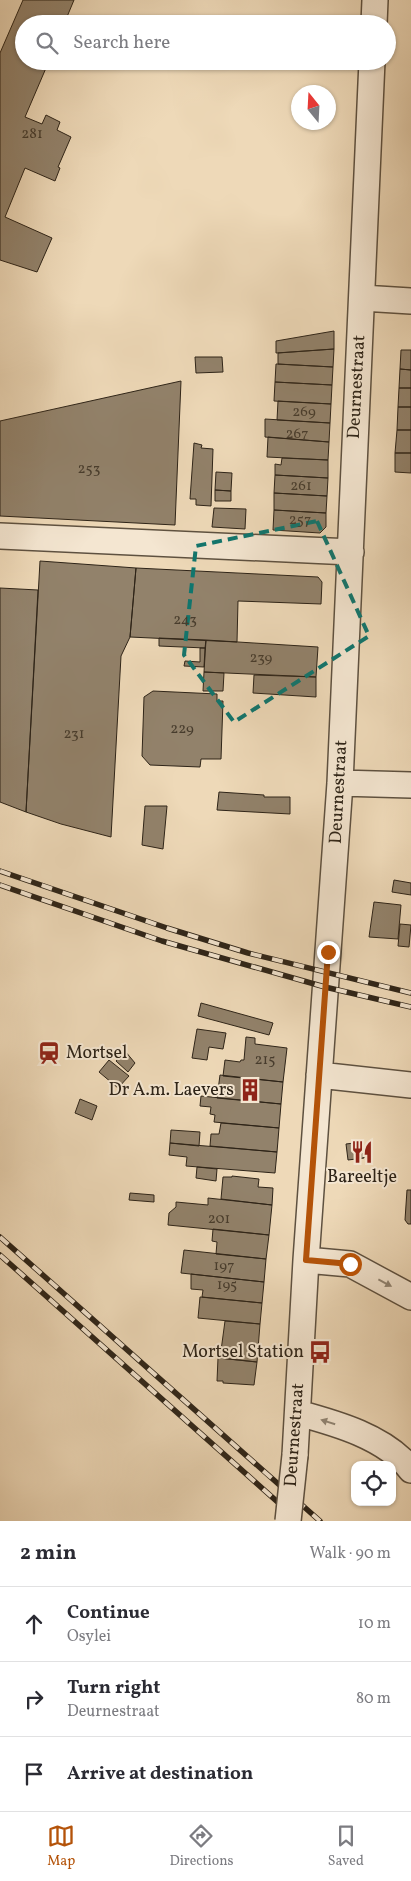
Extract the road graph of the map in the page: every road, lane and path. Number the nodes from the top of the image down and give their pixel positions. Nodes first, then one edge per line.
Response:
1 (375, 0) edge
2 (374, 15) edge
3 (372, 70) edge
4 (362, 298) junction
5 (411, 301) edge
6 (0, 536) edge
7 (351, 552) junction
8 (340, 783) junction
9 (411, 785) edge
10 (319, 1076) junction
11 (411, 1085) edge
12 (306, 1260) junction
13 (411, 1297) edge
14 (298, 1413) junction
15 (411, 1470) edge
16 (288, 1521) edge

1 - 2 street
3 - 4 street, Deurnestraat
4 - 5 street
4 - 7 street, Deurnestraat
6 - 7 street
7 - 8 street, Deurnestraat
8 - 9 street
8 - 10 street, Deurnestraat
10 - 11 street
10 - 12 street, Deurnestraat
12 -> 13 street
12 - 14 street, Deurnestraat
15 -> 14 street
14 - 16 street, Deurnestraat, bridge

